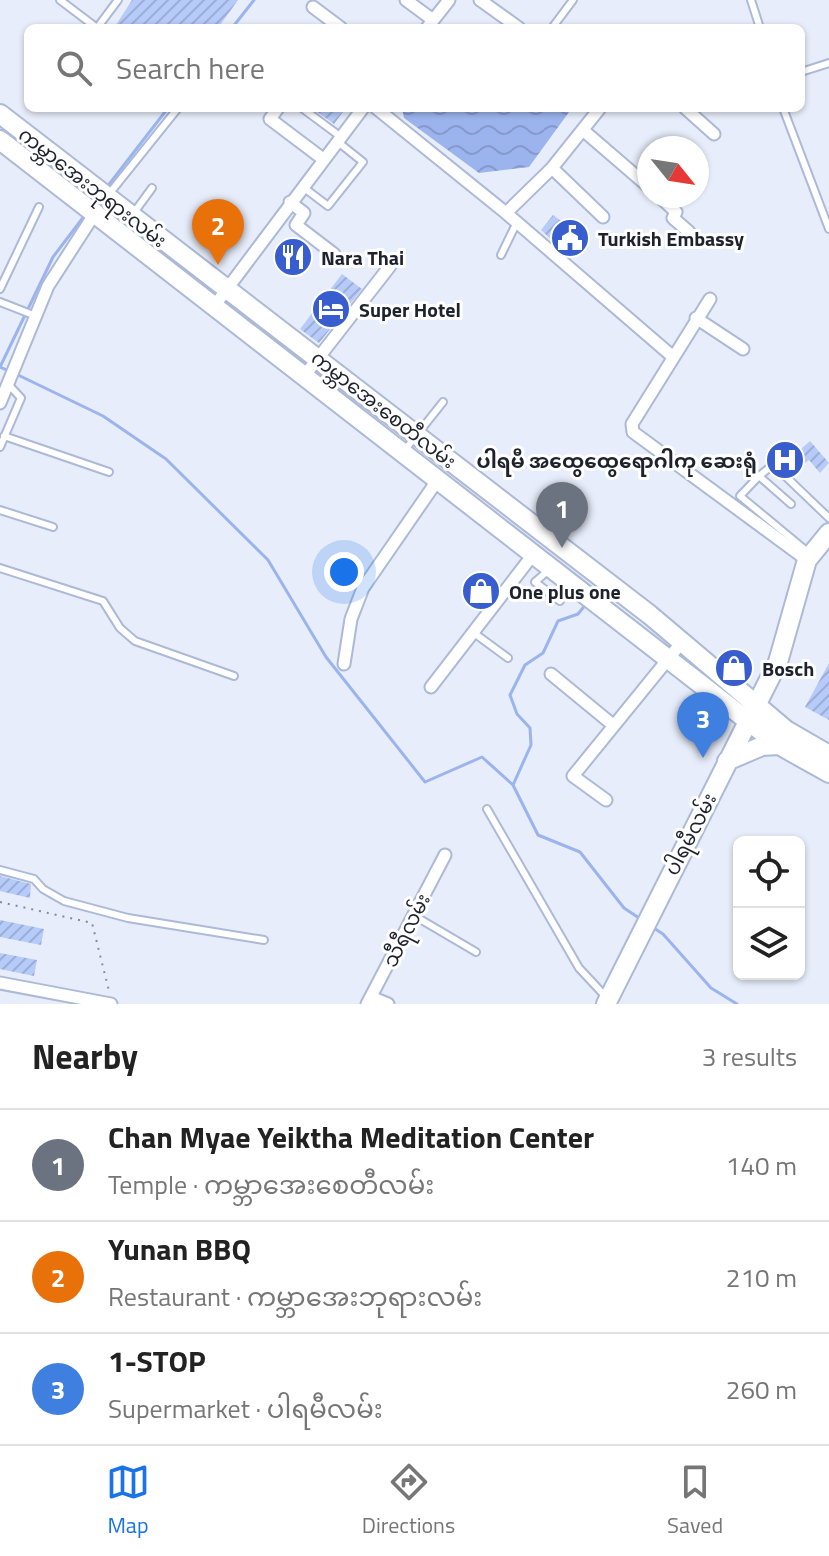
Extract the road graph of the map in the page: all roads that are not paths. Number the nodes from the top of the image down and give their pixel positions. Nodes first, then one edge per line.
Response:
1 (60, 0) edge
2 (118, 0) edge
3 (406, 0) edge
4 (449, 0) edge
5 (480, 0) edge
6 (573, 0) edge
7 (751, 0) edge
8 (313, 7) dead end
9 (92, 24) edge
10 (100, 24) edge
11 (336, 24) edge
12 (430, 24) edge
13 (513, 24) edge
14 (555, 24) edge
15 (759, 24) edge
16 (829, 63) edge
17 (805, 71) edge
18 (175, 112) edge
19 (275, 112) edge
20 (307, 112) edge
21 (360, 112) edge
22 (381, 112) edge
23 (597, 112) edge
24 (689, 112) edge
25 (785, 112) edge
26 (0, 114) edge
27 (584, 131) junction
28 (714, 134) dead end
29 (0, 140) edge
30 (339, 140) junction
31 (323, 159) junction
32 (64, 164) junction
33 (552, 168) junction
34 (637, 177) edge
35 (52, 181) junction
36 (302, 187) junction
37 (152, 188) dead end
38 (103, 194) junction
39 (290, 202) junction
40 (39, 207) dead end
41 (672, 208) edge
42 (506, 213) junction
43 (94, 214) junction
44 (132, 216) junction
45 (603, 217) dead end
46 (517, 222) junction
47 (829, 229) edge
48 (689, 232) dead end
49 (334, 254) dead end
50 (501, 255) dead end
51 (390, 266) dead end
52 (225, 288) junction
53 (0, 289) edge
54 (710, 299) dead end
55 (0, 302) edge
56 (215, 305) junction
57 (36, 316) junction
58 (696, 318) junction
59 (743, 349) dead end
60 (672, 356) junction
61 (318, 358) junction
62 (305, 375) junction
63 (8, 384) junction
64 (443, 402) dead end
65 (0, 403) edge
66 (4, 436) junction
67 (418, 436) junction
68 (0, 447) edge
69 (404, 451) junction
70 (109, 472) dead end
71 (759, 476) junction
72 (439, 478) junction
73 (791, 504) dead end
74 (0, 510) edge
75 (829, 518) edge
76 (53, 527) dead end
77 (829, 533) edge
78 (547, 536) junction
79 (535, 552) junction
80 (809, 557) junction
81 (553, 567) junction
82 (0, 568) edge
83 (560, 601) dead end
84 (650, 615) junction
85 (636, 632) junction
86 (474, 633) junction
87 (682, 642) junction
88 (508, 658) dead end
89 (668, 658) junction
90 (778, 662) junction
91 (344, 664) dead end
92 (551, 674) dead end
93 (234, 676) dead end
94 (730, 680) junction
95 (431, 687) dead end
96 (716, 694) junction
97 (757, 703) junction
98 (748, 721) junction
99 (613, 725) junction
100 (783, 738) junction
101 (829, 755) edge
102 (727, 761) junction
103 (829, 773) edge
104 (606, 800) dead end
105 (487, 809) dead end
106 (445, 855) dead end
107 (0, 870) edge
108 (413, 915) junction
109 (264, 940) dead end
110 (476, 952) dead end
111 (0, 983) edge
112 (369, 1000) edge
113 (609, 1002) edge
114 (111, 1004) edge
115 (388, 1004) edge

1 - 9 lane
2 - 10 lane
3 - 12 street
4 - 12 street
5 - 13 street
6 - 14 lane
7 - 15 lane
8 - 11 street
16 - 17 lane
18 - 38 lane
19 - 31 street
20 - 30 lane
21 - 30 street
22 - 42 street
23 - 27 street
24 - 28 street
25 - 47 lane
26 - 32 main road, ကမ္ဘာအေးဘုရားလမ်း
27 - 33 street
27 - 34 street
29 - 35 main road, ကမ္ဘာအေးဘုရားလမ်း
30 - 31 street
30 - 36 lane
31 - 36 street
32 - 35 main road
32 - 38 main road, ကမ္ဘာအေးဘုရားလမ်း
33 - 42 street
33 - 45 street
35 - 43 main road, ကမ္ဘာအေးဘုရားလမ်း
36 - 39 street
37 - 44 lane
38 - 43 street
38 - 44 main road, ကမ္ဘာအေးဘုရားလမ်း
39 - 49 street
39 - 52 street
40 - 53 lane
41 - 48 street
42 - 46 street
43 - 56 main road, ကမ္ဘာအေးဘုရားလမ်း
43 - 57 street
44 - 52 main road, ကမ္ဘာအေးဘုရားလမ်း
46 - 50 lane
46 - 60 street
51 - 61 street
52 - 56 street
52 - 61 main road, ကမ္ဘာအေးစေတီလမ်း
54 - 58 street
55 - 57 lane
56 - 62 main road, ကမ္ဘာအေးဘုရားလမ်း
57 - 63 street
58 - 59 street
58 - 60 street
60 - 80 street
61 - 62 street
61 - 67 main road, ကမ္ဘာအေးစေတီလမ်း
62 - 69 main road, ကမ္ဘာအေးဘုရားလမ်း
63 - 65 street
63 - 66 lane
64 - 67 lane
66 - 68 lane
66 - 70 lane
67 - 69 lane
67 - 78 main road, ကမ္ဘာအေးစေတီလမ်း
69 - 72 main road, ကမ္ဘာအေးဘုရားလမ်း
71 - 73 lane
71 - 75 lane
71 - 80 lane
72 - 79 main road, ကမ္ဘာအေးဘုရားလမ်း
72 - 91 street
74 - 76 lane
77 - 80 main road, ပါရမီလမ်း
78 - 79 lane
78 - 84 main road, ကမ္ဘာအေးစေတီလမ်း
79 - 81 main road, ကမ္ဘာအေးဘုရားလမ်း
79 - 86 street
80 - 90 main road, ပါရမီလမ်း
81 - 83 lane
81 - 85 main road, ကမ္ဘာအေးဘုရားလမ်း
82 - 93 lane
84 - 85 main road
84 - 87 main road, ကမ္ဘာအေးစေတီလမ်း
85 - 89 main road, ကမ္ဘာအေးဘုရားလမ်း
86 - 88 lane
86 - 95 street
87 - 89 street
87 - 94 main road, ကမ္ဘာအေးစေတီလမ်း
89 - 96 main road, ကမ္ဘာအေးဘုရားလမ်း
89 - 99 street
90 - 94 main road
90 - 97 main road, ပါရမီလမ်း
90 - 100 main road
92 - 99 street
94 - 97 main road
96 - 98 main road
96 - 102 main road
97 - 98 main road, ပါရမီလမ်း
97 - 100 main road
98 - 100 main road
98 - 102 main road, ပါရမီလမ်း
99 - 104 street
100 - 101 main road
100 - 102 main road
100 - 103 main road
102 - 113 main road, ပါရမီလမ်း
105 - 113 lane
106 - 108 street, သီရီလမ်း
107 - 109 lane
108 - 110 lane
108 - 112 street, သီရီလမ်း
111 - 114 street
112 - 115 street

